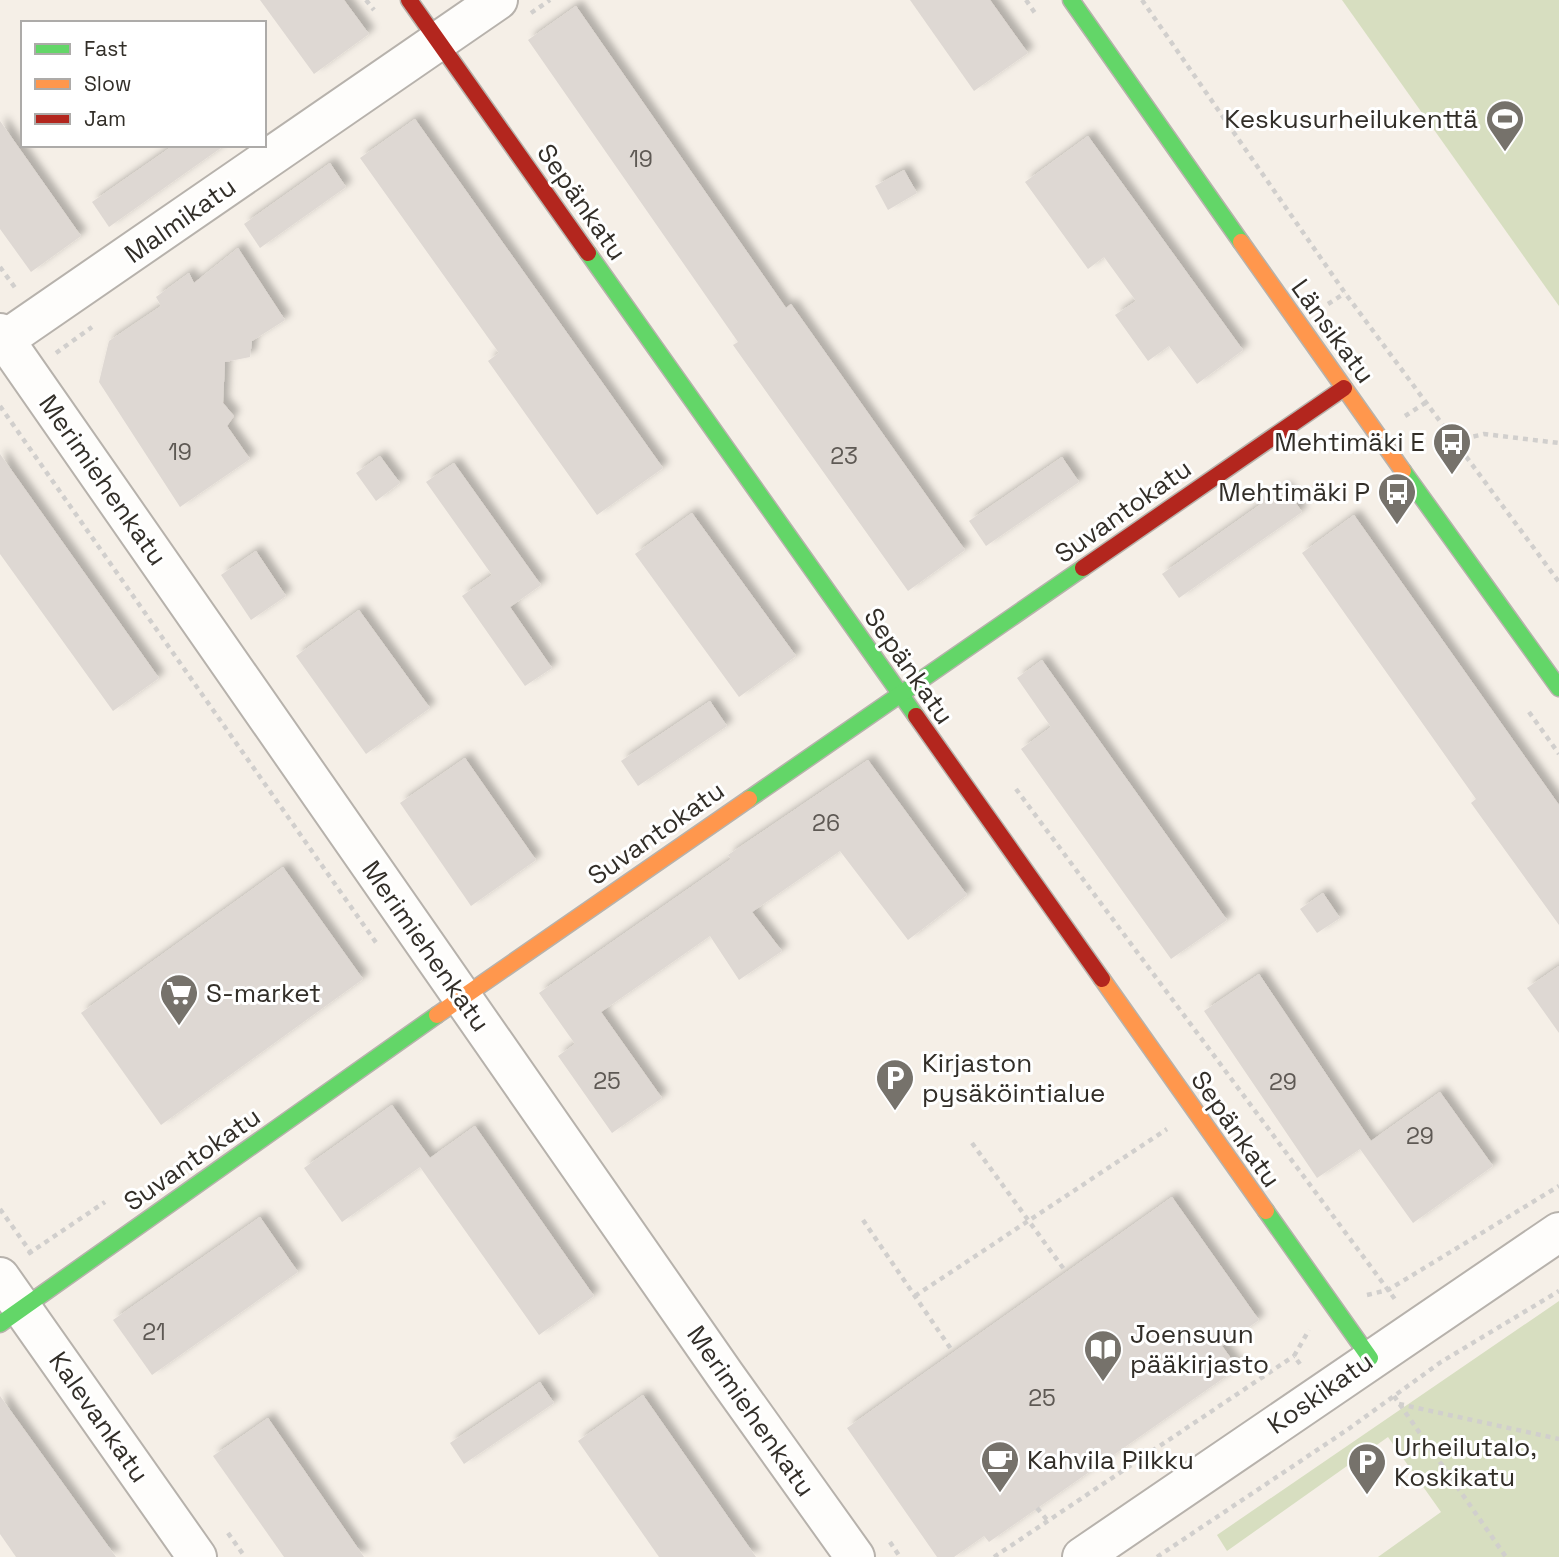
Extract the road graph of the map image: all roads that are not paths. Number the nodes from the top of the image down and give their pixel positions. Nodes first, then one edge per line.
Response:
1 (409, 0) edge
2 (498, 0) edge
3 (1072, 0) edge
4 (438, 41) junction
5 (2, 339) edge
6 (1344, 388) junction
7 (1559, 688) edge
8 (900, 695) junction
9 (462, 998) junction
10 (1559, 1232) edge
11 (0, 1277) edge
12 (11, 1316) edge
13 (1370, 1358) junction
14 (197, 1557) edge
15 (855, 1557) edge
16 (1082, 1557) edge

1 - 4 street, Sepänkatu
2 - 4 street, Malmikatu
3 - 6 street, Länsikatu
4 - 5 street, Malmikatu
4 - 8 street, Sepänkatu
5 - 9 street, Merimiehenkatu
6 - 7 street, Länsikatu
6 - 8 street, Suvantokatu
8 - 9 street, Suvantokatu
8 - 13 street, Sepänkatu
9 - 12 street, Suvantokatu
9 - 15 street, Merimiehenkatu
10 - 13 street, Koskikatu
11 - 12 street, Kalevankatu
12 - 14 street, Kalevankatu
13 - 16 street, Koskikatu

